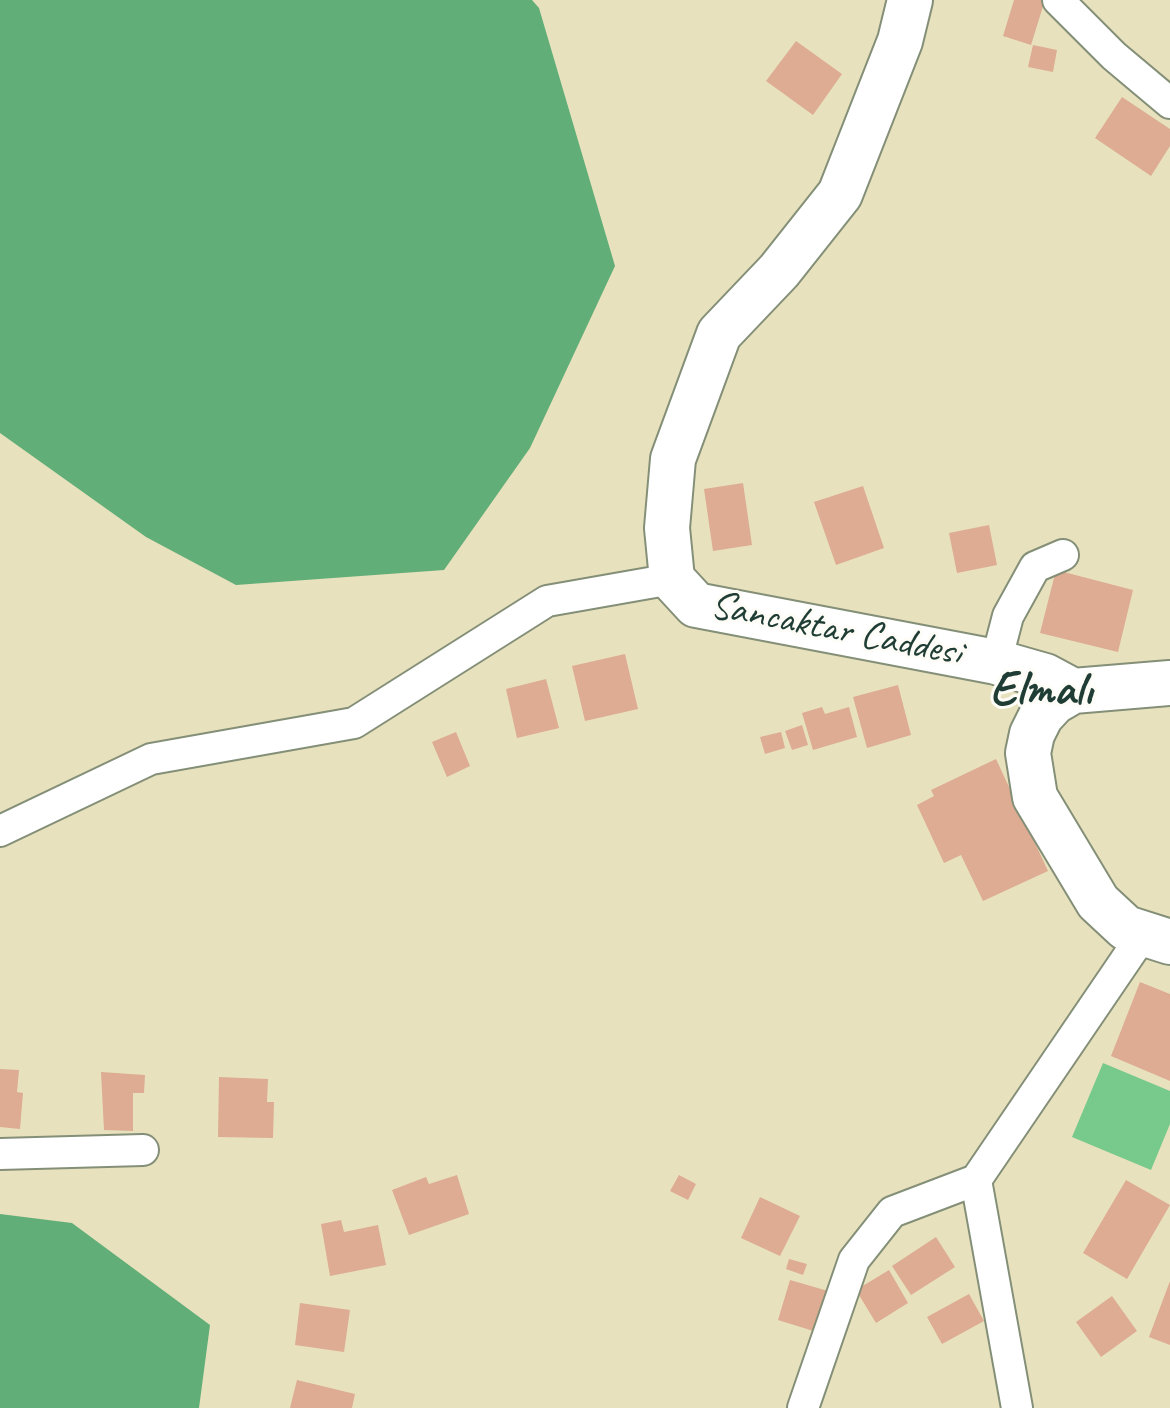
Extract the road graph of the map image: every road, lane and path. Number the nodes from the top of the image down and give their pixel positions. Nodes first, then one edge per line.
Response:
1 (910, 0) edge
2 (1058, 0) edge
3 (1170, 103) edge
4 (1063, 555) dead end
5 (672, 579) junction
6 (996, 662) junction
7 (1170, 683) edge
8 (1073, 691) junction
9 (0, 831) edge
10 (1156, 939) edge
11 (143, 1150) dead end
12 (0, 1154) edge
13 (976, 1180) junction
14 (803, 1408) edge
15 (1017, 1408) edge

1 - 5 street, Sancaktar Caddesi
2 - 3 street
4 - 6 street
5 - 6 street, Sancaktar Caddesi
5 - 9 street
6 - 8 street, Sancaktar Caddesi
7 - 8 street
8 - 10 street
10 - 13 street
11 - 12 street
13 - 14 street
13 - 15 street

